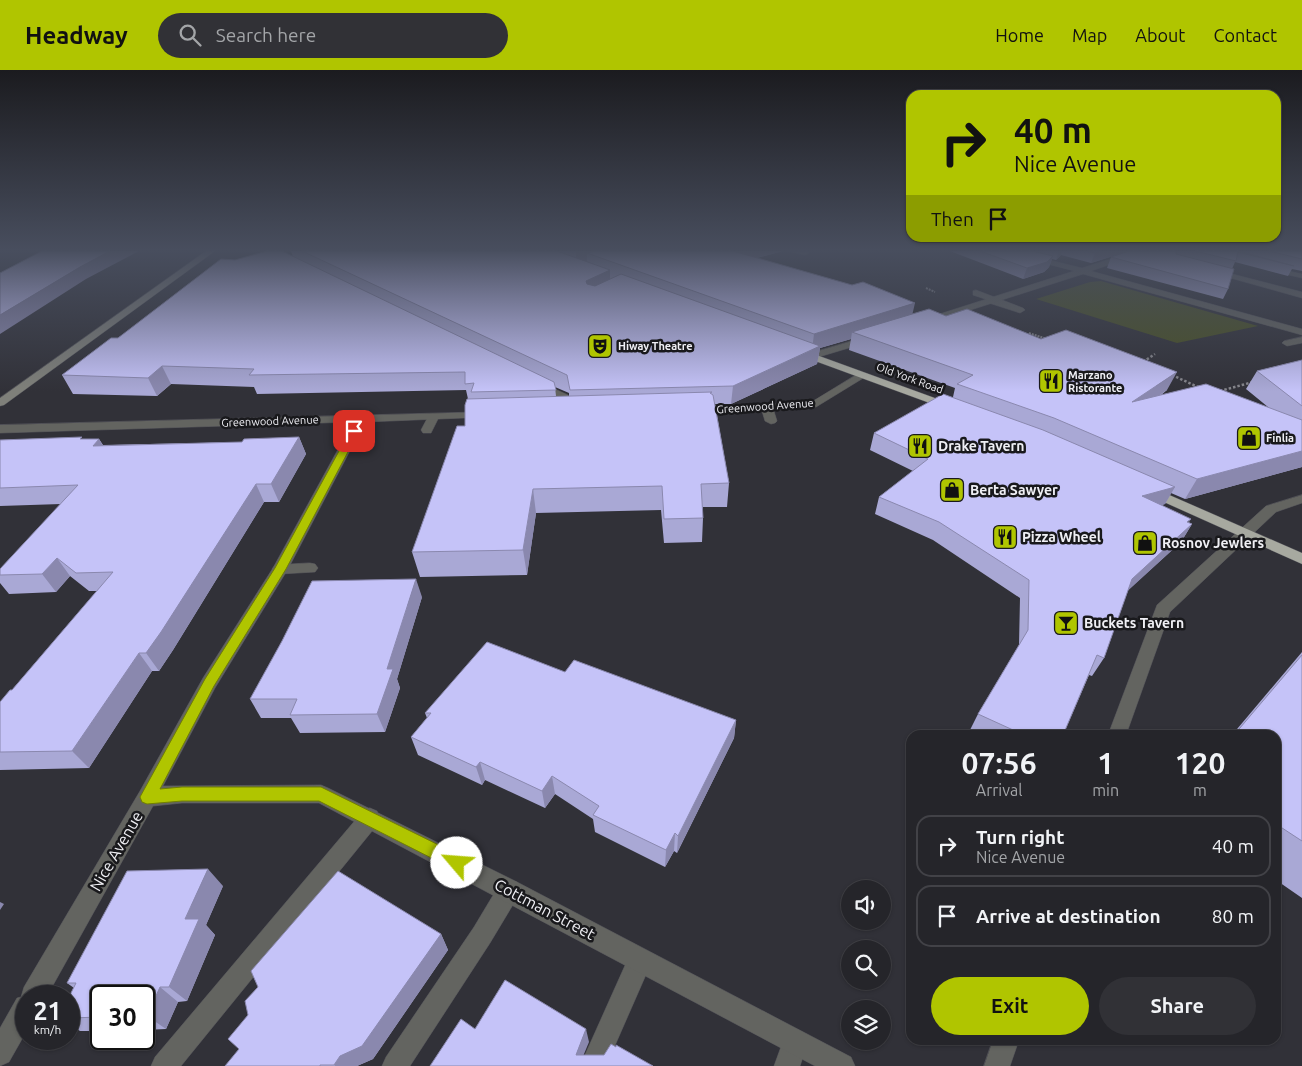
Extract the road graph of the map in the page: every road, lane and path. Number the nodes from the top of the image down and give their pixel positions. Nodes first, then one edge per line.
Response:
1 (146, 297) edge
2 (988, 297) edge
3 (1002, 297) edge
4 (1178, 297) edge
5 (994, 300) junction
6 (1020, 310) dead end
7 (916, 324) edge
8 (1026, 332) edge
9 (1302, 332) edge
10 (878, 336) edge
11 (1302, 340) edge
12 (1053, 341) edge
13 (1287, 343) dead end
14 (790, 348) edge
15 (1155, 354) dead end
16 (812, 356) junction
17 (1140, 364) edge
18 (1164, 374) edge
19 (861, 375) junction
20 (530, 380) edge
21 (1258, 381) edge
22 (1250, 383) junction
23 (1258, 387) dead end
24 (1203, 389) edge
25 (1218, 391) edge
26 (0, 403) edge
27 (767, 408) junction
28 (688, 411) edge
29 (961, 412) edge
30 (564, 413) edge
31 (498, 415) edge
32 (433, 417) junction
33 (361, 419) junction
34 (771, 421) dead end
35 (0, 429) edge
36 (427, 430) dead end
37 (1139, 485) edge
38 (1302, 499) edge
39 (1244, 533) junction
40 (1302, 559) edge
41 (310, 568) dead end
42 (280, 569) junction
43 (1119, 730) edge
44 (147, 797) junction
45 (370, 818) junction
46 (509, 890) junction
47 (640, 961) junction
48 (39, 985) edge
49 (15, 1026) edge
50 (795, 1042) junction
51 (1004, 1045) edge
52 (0, 1053) edge
53 (164, 1066) edge
54 (395, 1066) edge
55 (593, 1066) edge
56 (787, 1066) edge
57 (842, 1066) edge
58 (997, 1066) edge

1 - 26 main road
2 - 5 street
3 - 5 street
4 - 9 street
5 - 6 street
5 - 7 street
8 - 12 path
10 - 16 street
11 - 13 street
14 - 16 highway, Old York Road
15 - 17 path
16 - 19 highway, Old York Road
18 - 24 path
19 - 27 street, Greenwood Avenue
19 - 29 highway, Old York Road
20 - 30 street
21 - 22 path
22 - 23 path
22 - 25 path
27 - 28 street, Greenwood Avenue
27 - 34 street
31 - 32 street, Greenwood Avenue
32 - 33 street, Greenwood Avenue
32 - 36 street
33 - 35 street, Greenwood Avenue
33 - 42 street, Nice Avenue
37 - 39 highway
38 - 39 street
39 - 40 highway
39 - 43 street
41 - 42 street
42 - 44 street, Nice Avenue
44 - 45 street, Cottman Street
44 - 48 street, Nice Avenue
45 - 46 street, Cottman Street
45 - 53 street
46 - 47 street, Cottman Street
46 - 54 street
47 - 50 street, Cottman Street
47 - 55 street
49 - 52 street
50 - 56 street
50 - 57 street, Cottman Street
51 - 58 street

